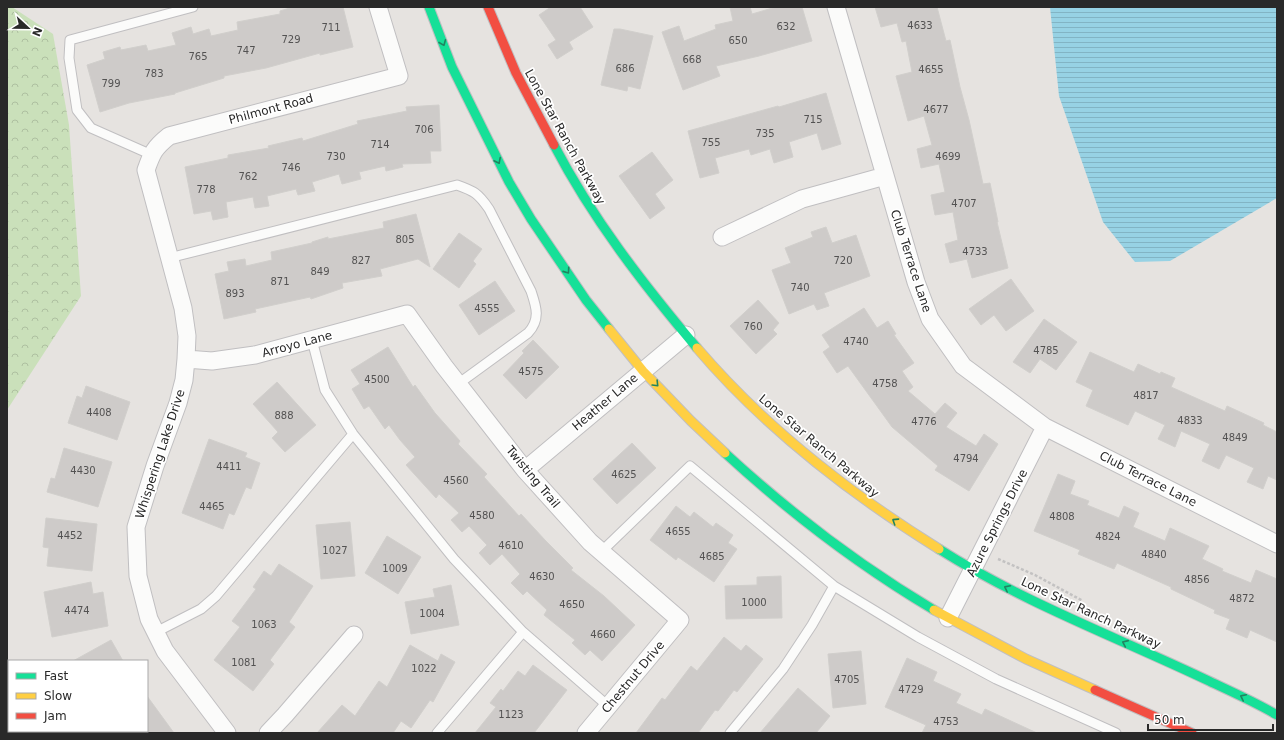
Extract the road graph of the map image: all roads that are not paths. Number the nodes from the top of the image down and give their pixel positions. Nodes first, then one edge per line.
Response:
1 (193, 7) edge
2 (378, 7) edge
3 (429, 7) edge
4 (488, 7) edge
5 (836, 7) edge
6 (152, 155) junction
7 (885, 176) junction
8 (722, 237) dead end
9 (169, 258) junction
10 (407, 314) joint
11 (686, 335) junction
12 (312, 340) junction
13 (186, 359) junction
14 (643, 371) junction
15 (458, 384) junction
16 (1045, 427) junction
17 (353, 434) junction
18 (525, 470) junction
19 (1277, 544) edge
20 (601, 552) junction
21 (973, 570) junction
22 (834, 586) junction
23 (948, 618) junction
24 (680, 620) joint
25 (156, 632) junction
26 (523, 632) junction
27 (354, 635) dead end
28 (608, 706) junction
29 (1277, 715) edge
30 (227, 733) edge
31 (268, 733) edge
32 (437, 733) edge
33 (586, 733) edge
34 (730, 733) edge
35 (1116, 733) edge
36 (1192, 733) edge

1 - 6 lane
2 - 6 street, Philmont Road
3 -> 14 main road
4 - 11 main road, Lone Star Ranch Parkway
5 - 7 street, Club Terrace Lane
6 - 9 street, Whispering Lake Drive
7 - 8 street
7 - 16 street, Club Terrace Lane
9 - 13 street, Whispering Lake Drive
9 - 15 lane
10 - 12 street, Arroyo Lane
10 - 15 street, Twisting Trail
11 - 14 street, Heather Lane
21 -> 11 main road, Lone Star Ranch Parkway
12 - 13 street, Arroyo Lane
12 - 17 lane
13 - 25 street, Whispering Lake Drive
14 - 18 street, Heather Lane
14 -> 23 main road
15 - 18 street, Twisting Trail
16 - 19 street, Club Terrace Lane
16 - 21 street, Azure Springs Drive
17 - 25 lane
17 - 26 lane
18 - 20 street, Twisting Trail
20 - 22 lane
20 - 24 street, Twisting Trail
21 - 23 street, Azure Springs Drive
29 -> 21 main road, Lone Star Ranch Parkway
22 - 34 lane
22 - 35 lane
23 - 36 main road
24 - 28 street, Chestnut Drive
25 - 30 street, Whispering Lake Drive
26 - 28 lane
26 - 32 lane
27 - 31 street
28 - 33 street, Chestnut Drive

